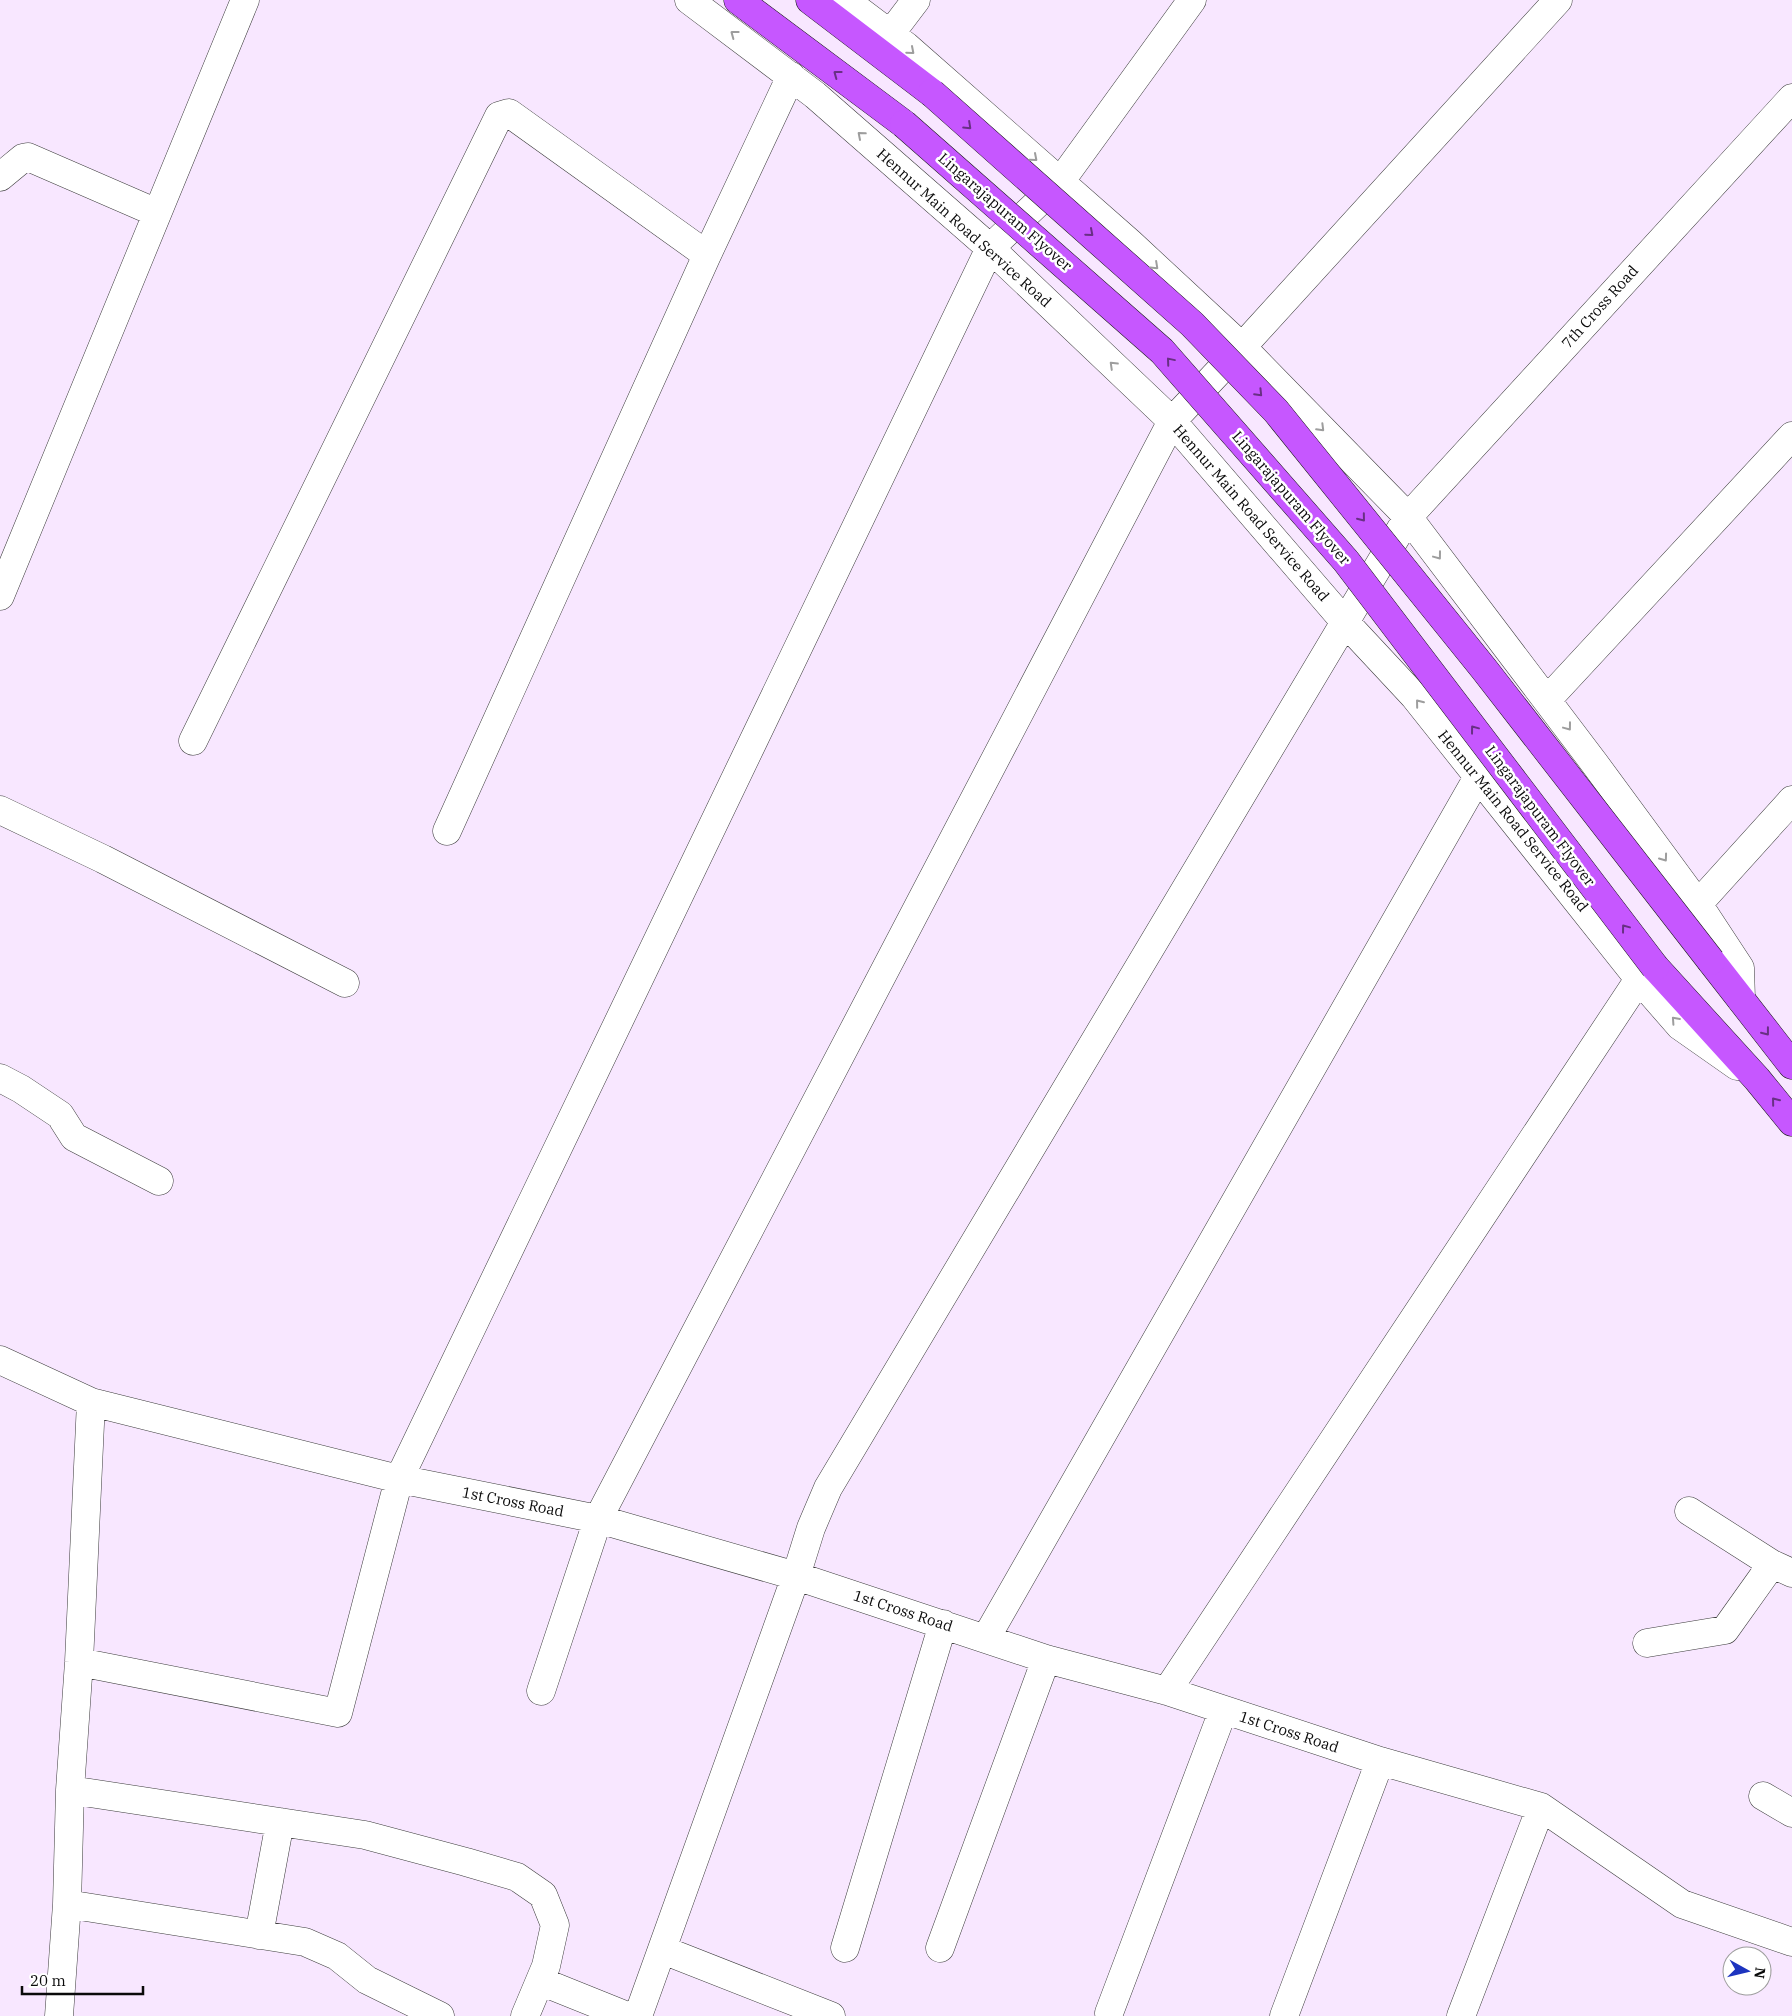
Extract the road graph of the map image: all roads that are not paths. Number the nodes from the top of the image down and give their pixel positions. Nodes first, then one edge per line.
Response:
1 (245, 0) edge
2 (689, 0) edge
3 (738, 0) edge
4 (810, 0) edge
5 (845, 0) edge
6 (916, 0) edge
7 (1192, 0) edge
8 (1558, 0) edge
9 (891, 33) junction
10 (791, 76) junction
11 (1792, 98) edge
12 (0, 178) edge
13 (1060, 182) junction
14 (157, 214) junction
15 (990, 248) junction
16 (707, 255) junction
17 (1242, 347) junction
18 (1172, 421) junction
19 (1792, 436) edge
20 (1408, 517) junction
21 (0, 596) edge
22 (1344, 622) junction
23 (1547, 700) junction
24 (193, 741) dead end
25 (1478, 777) junction
26 (1792, 800) edge
27 (0, 810) edge
28 (447, 830) dead end
29 (1698, 904) junction
30 (1647, 973) junction
31 (345, 983) dead end
32 (1741, 999) junction
33 (1792, 1065) edge
34 (0, 1078) edge
35 (1792, 1122) edge
36 (159, 1181) dead end
37 (0, 1360) edge
38 (91, 1402) junction
39 (399, 1479) junction
40 (1689, 1511) dead end
41 (598, 1519) junction
42 (1782, 1568) edge
43 (796, 1576) junction
44 (943, 1624) junction
45 (986, 1638) junction
46 (1647, 1644) dead end
47 (1046, 1659) junction
48 (79, 1662) junction
49 (541, 1691) dead end
50 (1166, 1691) junction
51 (1223, 1711) junction
52 (1380, 1761) junction
53 (70, 1790) junction
54 (1763, 1796) dead end
55 (1541, 1807) junction
56 (1792, 1812) edge
57 (280, 1822) junction
58 (67, 1904) junction
59 (259, 1935) junction
60 (1792, 1942) edge
61 (845, 1948) dead end
62 (940, 1948) dead end
63 (663, 1950) junction
64 (540, 1981) junction
65 (1109, 2013) dead end
66 (59, 2016) edge
67 (440, 2016) edge
68 (525, 2016) edge
69 (628, 2016) edge
70 (638, 2016) edge
71 (830, 2016) edge
72 (1284, 2016) edge
73 (1461, 2016) edge

1 - 14 street
10 -> 2 street, Hennur Main Road Service Road
30 -> 3 main road, Lingarajapuram Flyover, bridge
4 -> 32 main road, bridge
5 - 9 street
6 - 9 street
7 - 13 street
8 - 17 street
9 -> 13 street
15 -> 10 street, Hennur Main Road Service Road
10 - 16 street
11 - 20 street, 7th Cross Road
12 - 14 street
13 - 15 street
13 -> 17 street
14 - 21 street
18 -> 15 street, Hennur Main Road Service Road
15 - 39 street
16 - 24 street
16 - 28 street
17 - 18 street
17 -> 20 street
18 - 22 street, Hennur Main Road Service Road
18 - 41 street
19 - 23 street
20 - 22 street, 7th Cross Road
20 -> 23 street
25 -> 22 street, Hennur Main Road Service Road
22 - 43 street, 7th Cross Road
23 -> 29 street
25 - 30 street, Hennur Main Road Service Road
25 - 45 street
26 - 29 street
27 - 31 street
29 - 32 street
35 -> 30 main road, Lingarajapuram Flyover
30 - 50 street
32 -> 33 main road
34 - 36 street
37 - 38 street, 1st Cross Road
38 - 39 street, 1st Cross Road
38 - 48 street
39 - 41 street, 1st Cross Road
39 - 48 street
40 - 42 street
41 - 43 street, 1st Cross Road
41 - 49 street
42 - 46 street
43 - 44 street, 1st Cross Road
43 - 63 street, 7th Cross Road
44 - 45 street, 1st Cross Road
44 - 61 street
45 - 47 street, 1st Cross Road
47 - 50 street, 1st Cross Road
47 - 62 street
48 - 53 street
50 - 51 street, 1st Cross Road
51 - 52 street, 1st Cross Road
51 - 65 street
52 - 55 street, 1st Cross Road
52 - 72 street
53 - 57 street
53 - 58 street
54 - 56 street
55 - 60 street, 1st Cross Road
55 - 73 street
57 - 59 street
57 - 64 street
58 - 59 street
58 - 66 street
59 - 67 street
63 - 70 street, 7th Cross Road
63 - 71 street
64 - 68 street
64 - 69 street

